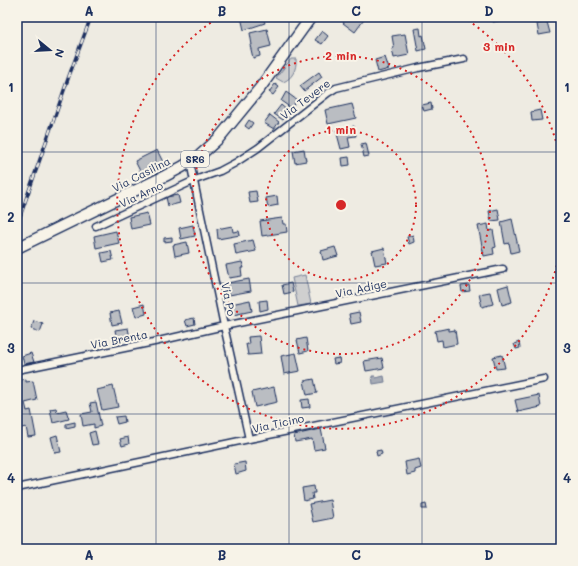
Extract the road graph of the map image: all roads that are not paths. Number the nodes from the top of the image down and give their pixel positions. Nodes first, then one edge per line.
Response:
1 (311, 17) edge
2 (464, 59) dead end
3 (190, 162) junction
4 (195, 180) junction
5 (96, 226) dead end
6 (17, 248) edge
7 (503, 269) dead end
8 (224, 326) junction
9 (17, 370) edge
10 (544, 378) dead end
11 (249, 439) junction
12 (17, 488) edge

1 - 3 main road, Via Casilina / SR6
2 - 4 street, Via Tevere
3 - 4 street, Via Po
3 - 6 main road, Via Casilina / SR6
4 - 5 street, Via Arno
4 - 8 street, Via Po
7 - 8 street, Via Adige
8 - 9 street, Via Brenta
8 - 11 street, Via Po
10 - 11 street, Via Ticino
11 - 12 street, Via Ticino

